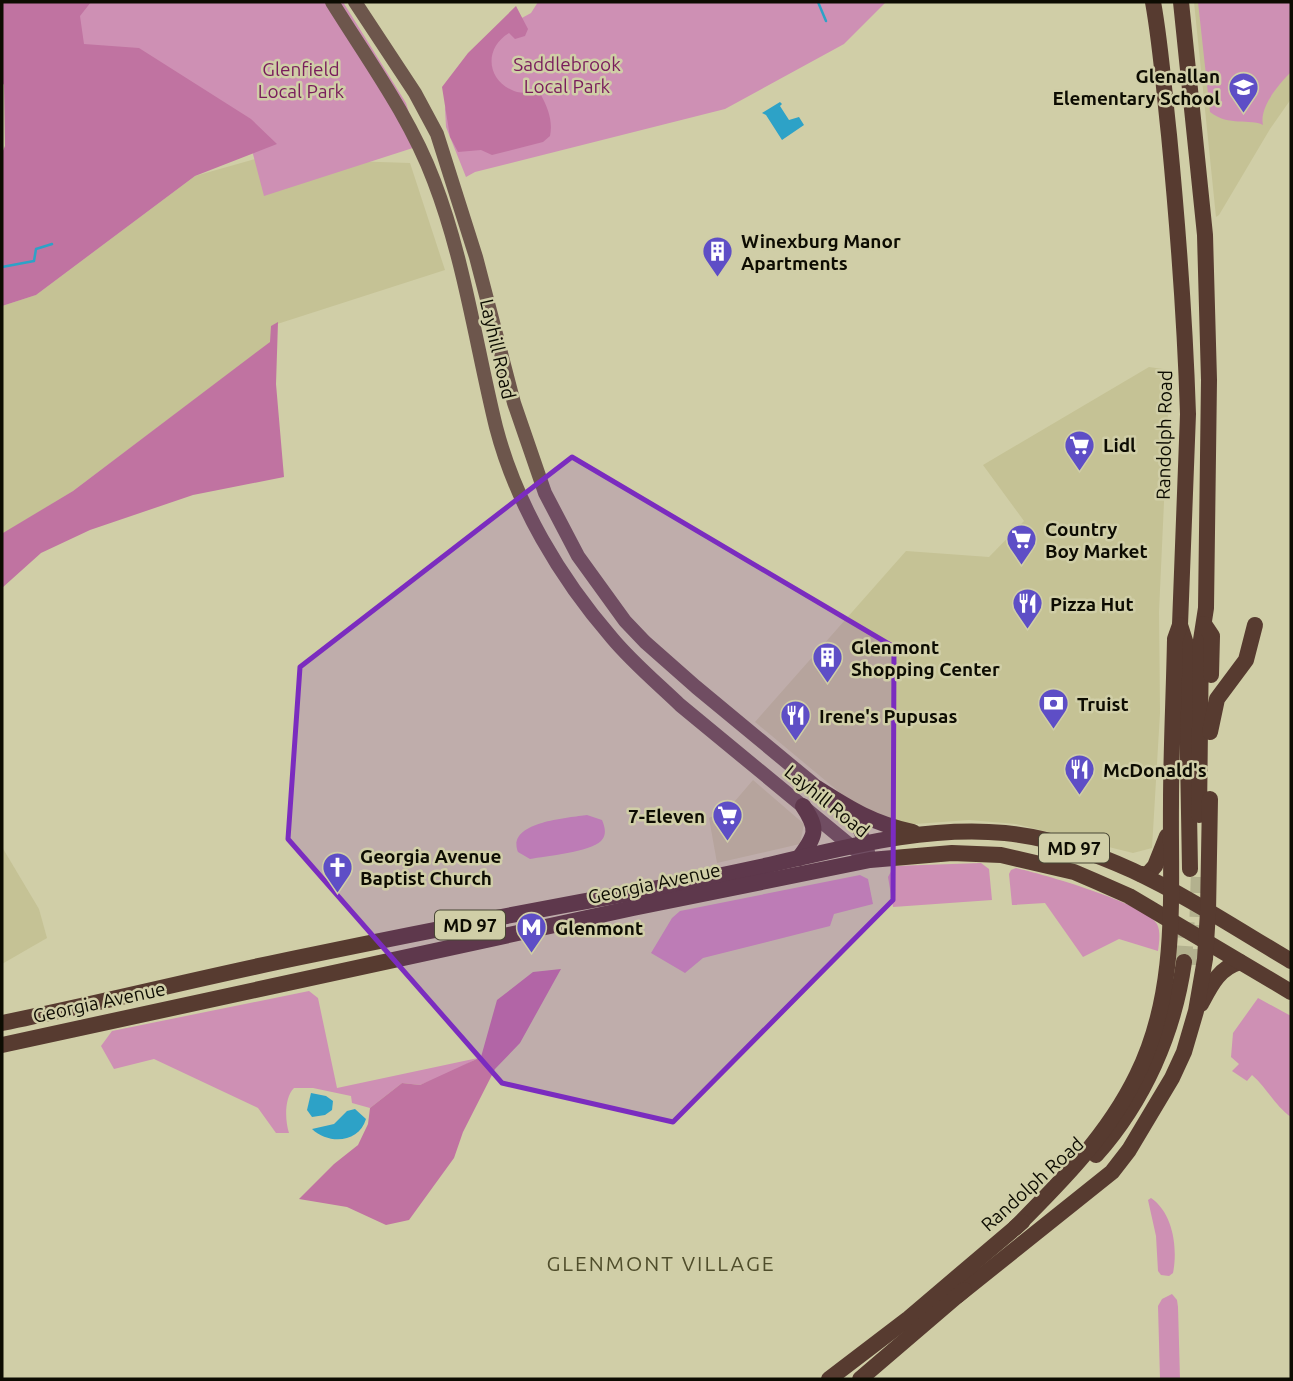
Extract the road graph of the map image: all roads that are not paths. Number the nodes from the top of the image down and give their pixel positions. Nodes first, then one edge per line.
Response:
1 (332, 2) edge
2 (355, 2) edge
3 (1153, 2) edge
4 (1181, 2) edge
5 (1204, 624) junction
6 (1180, 625) junction
7 (1255, 625) dead end
8 (1210, 732) junction
9 (817, 788) junction
10 (803, 806) junction
11 (1171, 824) junction
12 (922, 834) junction
13 (859, 845) junction
14 (799, 858) junction
15 (870, 860) junction
16 (1141, 874) junction
17 (1171, 889) junction
18 (1209, 912) junction
19 (1171, 921) junction
20 (1206, 942) junction
21 (1291, 961) edge
22 (1240, 962) junction
23 (1291, 992) edge
24 (1195, 1015) junction
25 (2, 1023) edge
26 (2, 1045) edge
27 (1015, 1228) junction
28 (957, 1296) junction
29 (829, 1379) edge
30 (860, 1379) edge

1 - 10 main road, Layhill Road
2 - 9 main road, Layhill Road
3 - 6 main road, Randolph Road
4 - 5 main road, Randolph Road
5 - 6 main road, Randolph Road
5 - 8 main road
6 - 11 main road
7 - 8 main road
8 - 18 main road
9 - 12 main road
9 - 13 main road, Layhill Road
10 - 13 main road, Layhill Road
10 - 14 main road
11 - 16 main road
11 - 17 main road
12 - 13 main road, Georgia Avenue / MD 97
12 - 16 main road, Georgia Avenue / MD 97
13 - 14 main road, Georgia Avenue / MD 97
13 - 15 main road, Layhill Road
14 - 25 main road, Georgia Avenue / MD 97
15 - 19 main road, Georgia Avenue / MD 97
15 - 26 main road, Georgia Avenue / MD 97
16 - 17 main road, Georgia Avenue / MD 97
17 - 18 main road, Georgia Avenue / MD 97
17 - 19 main road
18 - 20 main road
18 - 21 main road, Georgia Avenue / MD 97
19 - 20 main road, Georgia Avenue / MD 97
19 - 27 main road
20 - 22 main road, Georgia Avenue / MD 97
20 - 24 main road
22 - 23 main road, Georgia Avenue / MD 97
22 - 24 main road
24 - 28 main road
27 - 28 main road, Randolph Road
27 - 29 main road, Randolph Road
28 - 30 main road, Randolph Road

